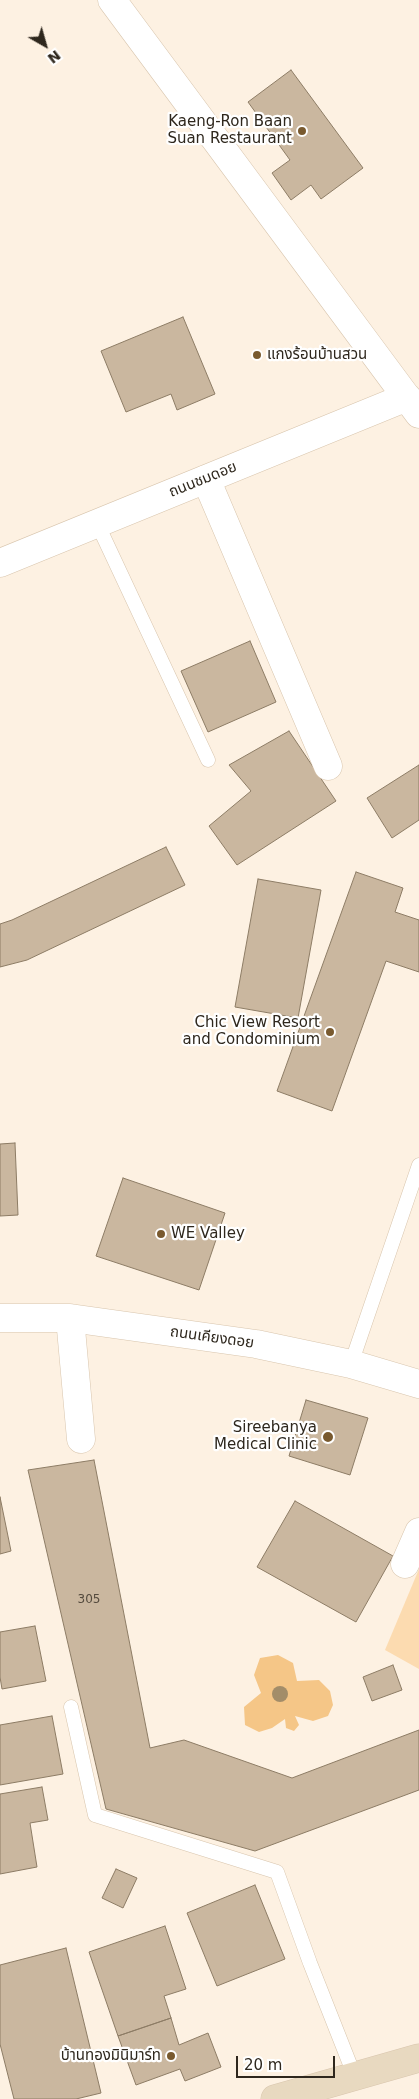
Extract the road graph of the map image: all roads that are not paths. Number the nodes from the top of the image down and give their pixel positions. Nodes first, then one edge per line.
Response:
1 (112, 0) edge
2 (413, 405) edge
3 (206, 478) junction
4 (97, 523) junction
5 (0, 563) edge
6 (208, 760) dead end
7 (328, 766) dead end
8 (419, 1164) edge
9 (0, 1318) edge
10 (70, 1318) junction
11 (352, 1364) junction
12 (419, 1384) edge
13 (81, 1439) dead end
14 (419, 1532) edge
15 (405, 1564) dead end
16 (71, 1706) dead end
17 (419, 2058) edge
18 (355, 2077) junction
19 (275, 2099) edge

1 - 2 street
2 - 3 street, ถนนชมดอย
3 - 4 street, ถนนชมดอย
3 - 7 street
4 - 5 street, ถนนชมดอย
4 - 6 lane
8 - 11 lane
9 - 10 street, ถนนเคียงดอย
10 - 11 street, ถนนเคียงดอย
10 - 13 street
11 - 12 street, ถนนเคียงดอย
14 - 15 street
16 - 18 lane
17 - 18 street
18 - 19 street

